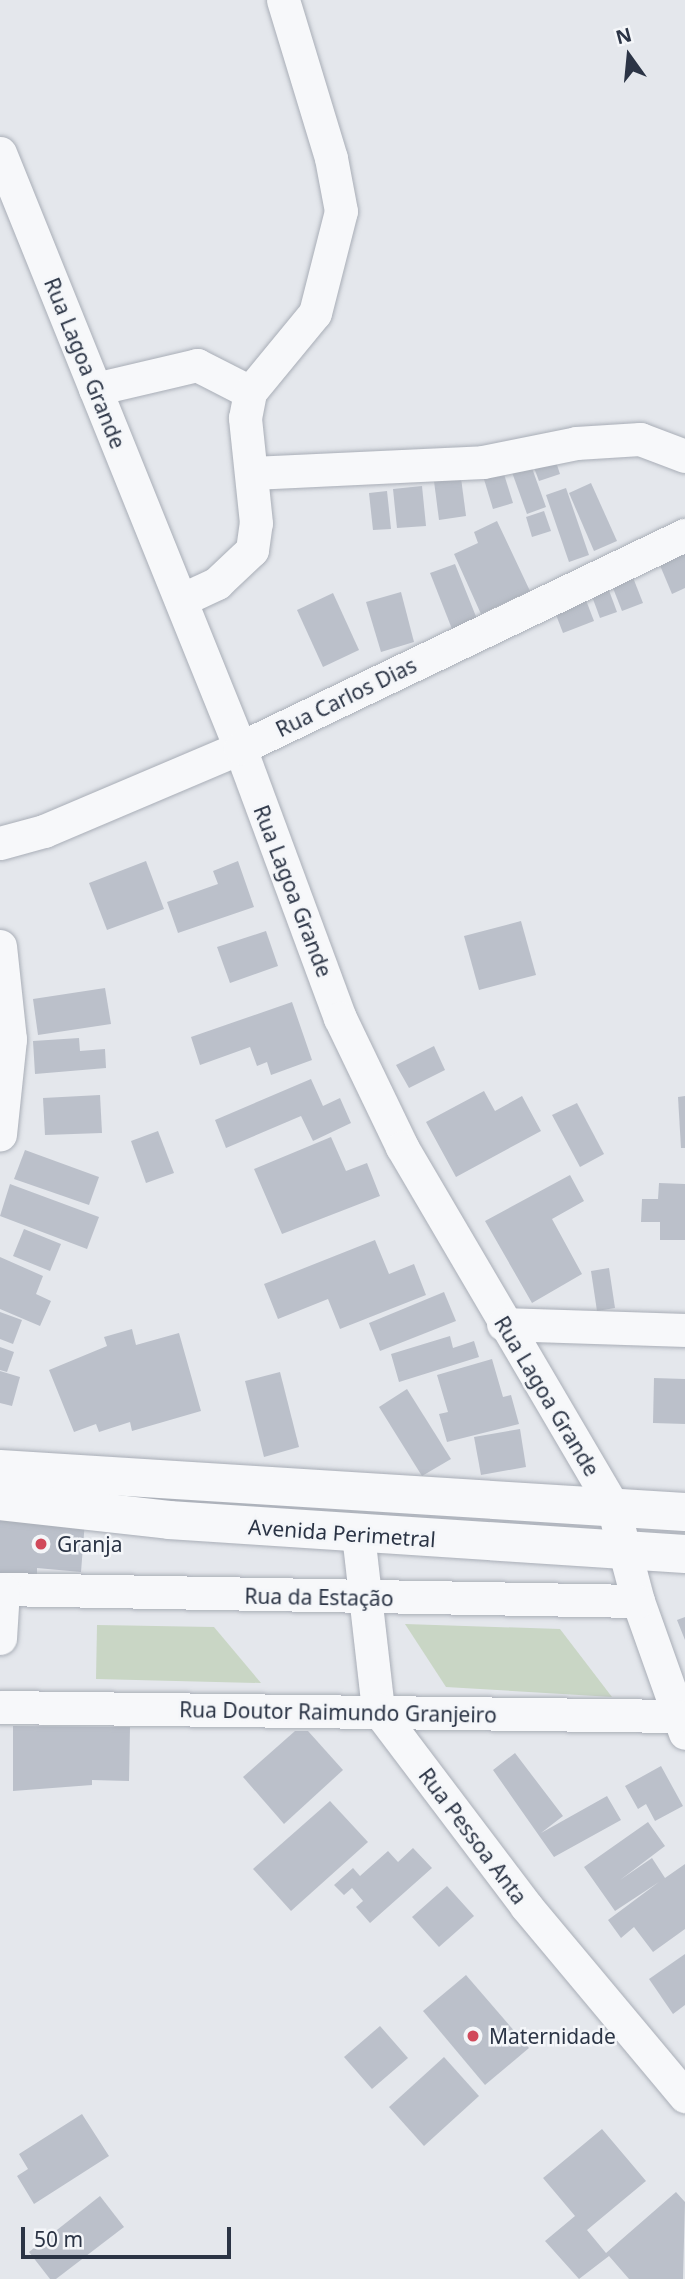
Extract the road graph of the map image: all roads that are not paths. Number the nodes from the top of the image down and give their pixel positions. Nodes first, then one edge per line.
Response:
1 (283, 0) edge
2 (0, 153) edge
3 (95, 389) junction
4 (250, 392) junction
5 (685, 456) edge
6 (252, 473) junction
7 (685, 535) edge
8 (181, 600) junction
9 (240, 748) junction
10 (0, 843) edge
11 (0, 946) edge
12 (0, 1134) edge
13 (503, 1324) junction
14 (685, 1330) edge
15 (9, 1486) edge
16 (613, 1507) junction
17 (685, 1512) edge
18 (358, 1534) junction
19 (623, 1552) junction
20 (685, 1554) edge
21 (1, 1590) edge
22 (367, 1599) junction
23 (638, 1601) junction
24 (0, 1638) edge
25 (0, 1707) edge
26 (378, 1710) junction
27 (681, 1724) edge
28 (685, 2096) edge

1 - 4 street
2 - 3 street, Rua Lagoa Grande
3 - 4 street
3 - 8 street, Rua Lagoa Grande
4 - 6 street
5 - 6 street
6 - 8 street
7 - 9 street, Rua Carlos Dias
8 - 9 street, Rua Lagoa Grande
9 - 10 street, Rua Carlos Dias
9 - 13 street, Rua Lagoa Grande
11 - 12 street
13 - 14 street
13 - 16 street, Rua Lagoa Grande
15 - 16 street, Avenida Perimetral
15 - 18 street, Avenida Perimetral
16 - 17 street, Avenida Perimetral
16 - 19 street, Rua Lagoa Grande
18 - 19 street, Avenida Perimetral
18 - 22 street
19 - 20 street, Avenida Perimetral
19 - 23 street, Rua Lagoa Grande
21 - 22 street, Rua da Estação
21 - 24 street
22 - 23 street, Rua da Estação
22 - 26 street
23 - 27 street, Rua Lagoa Grande
25 - 26 street, Rua Doutor Raimundo Granjeiro
26 - 27 street, Rua Doutor Raimundo Granjeiro
26 - 28 street, Rua Pessoa Anta

